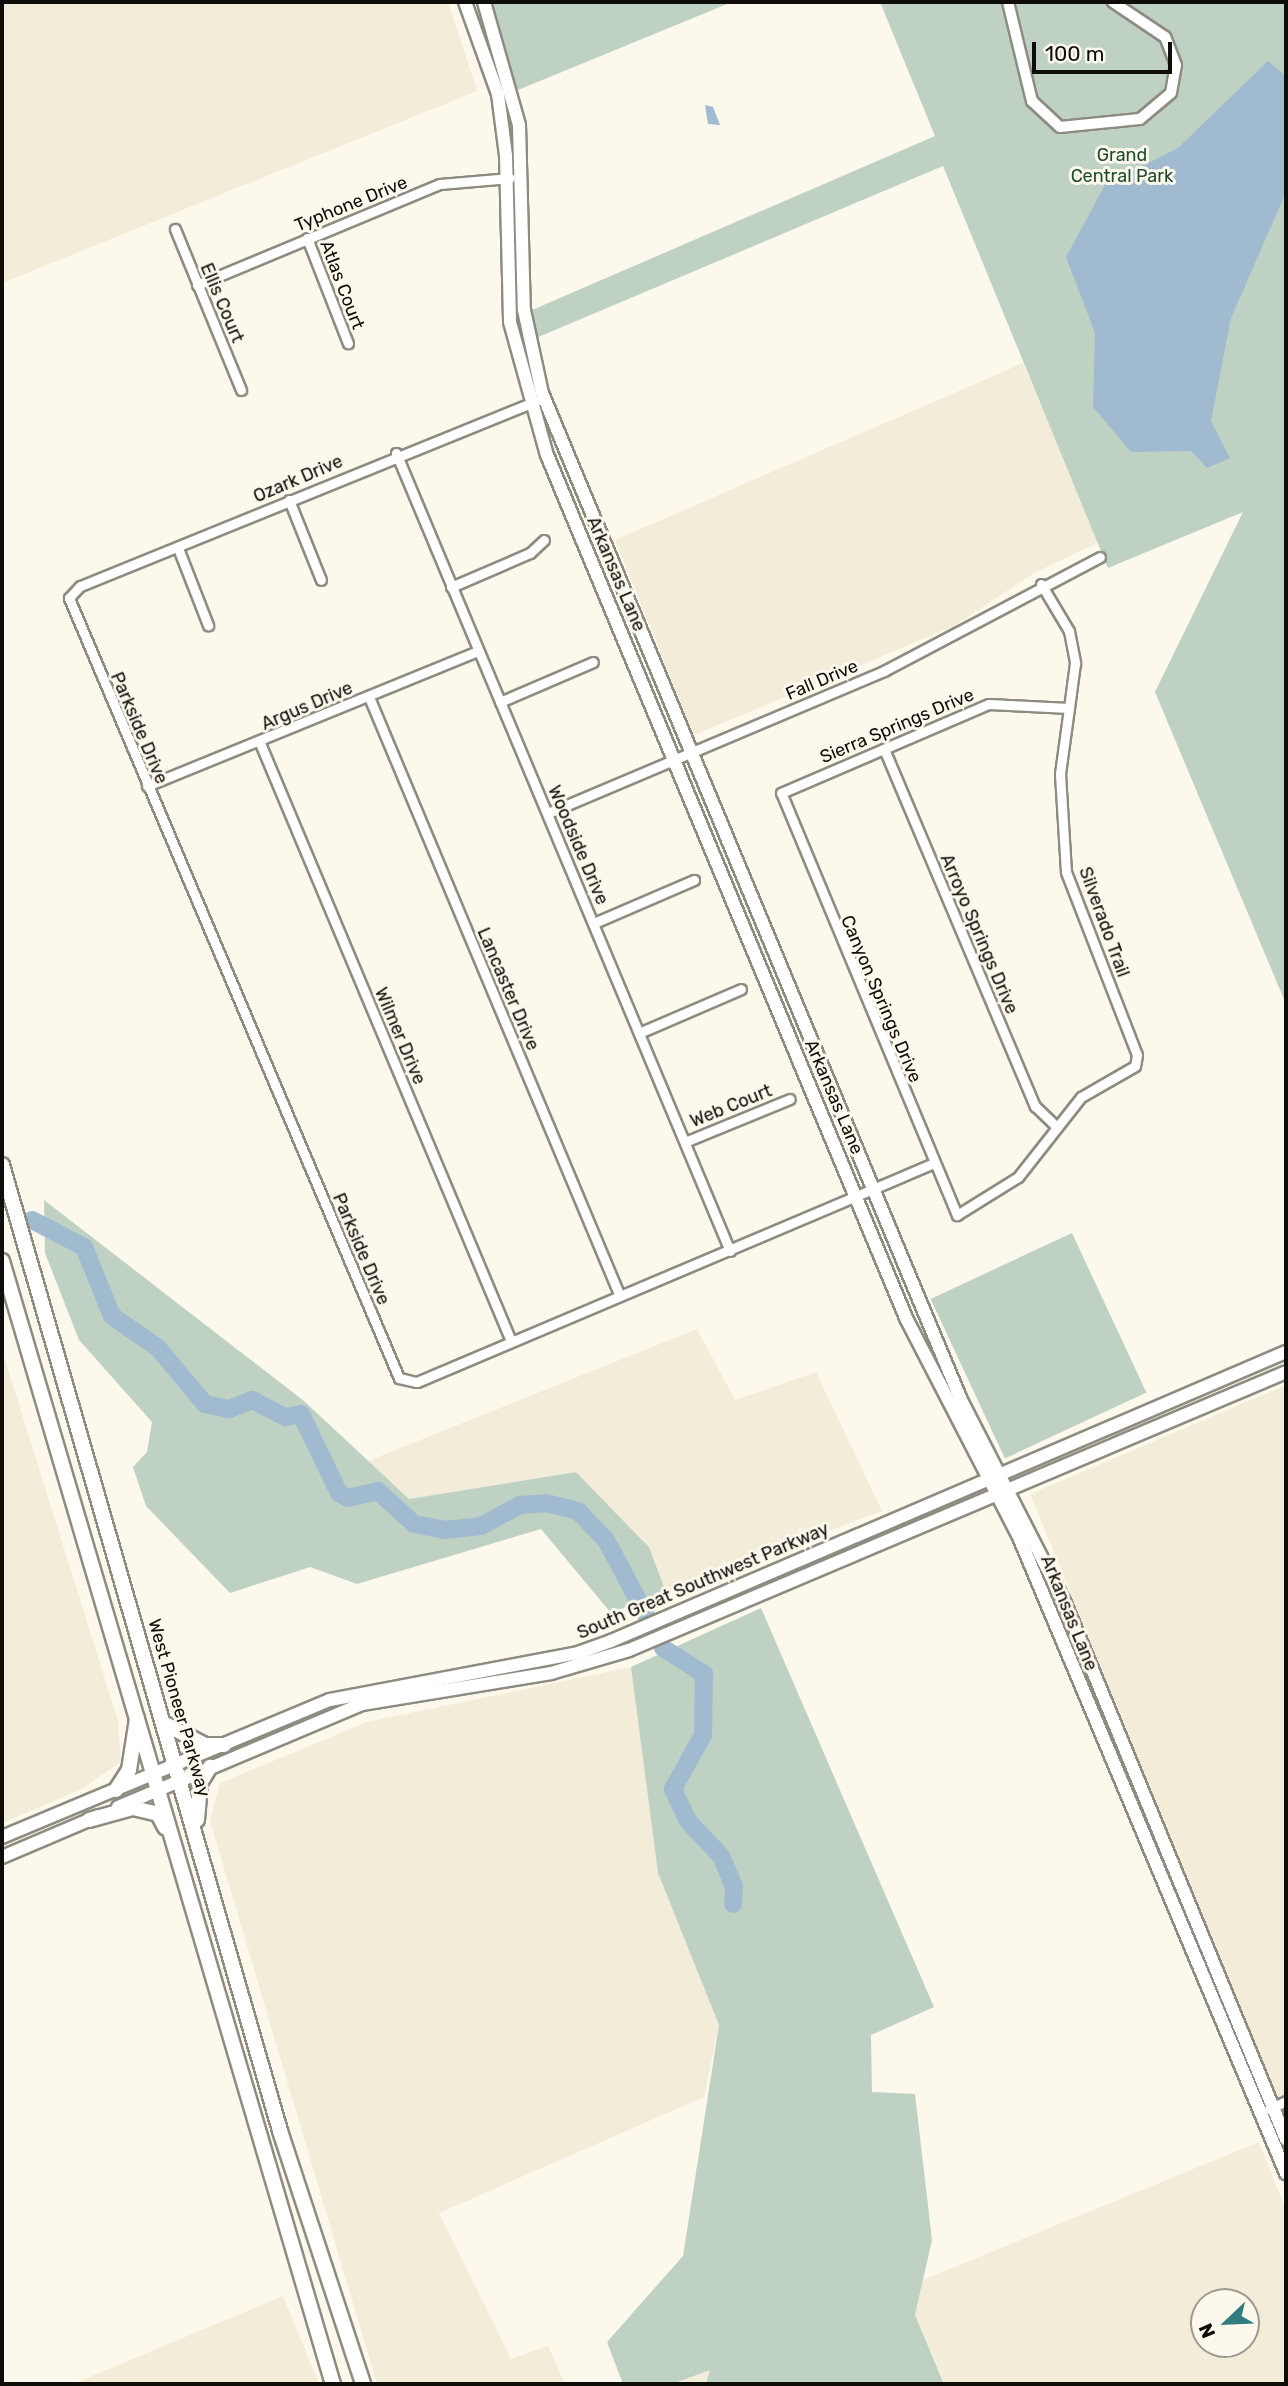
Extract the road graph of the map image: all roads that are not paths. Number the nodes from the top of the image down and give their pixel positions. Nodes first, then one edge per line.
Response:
1 (465, 2) edge
2 (484, 2) edge
3 (1008, 2) edge
4 (1113, 2) edge
5 (506, 177) junction
6 (522, 179) junction
7 (175, 229) dead end
8 (307, 238) junction
9 (197, 285) junction
10 (348, 343) dead end
11 (241, 390) dead end
12 (544, 398) junction
13 (529, 404) junction
14 (396, 453) junction
15 (289, 500) junction
16 (544, 540) dead end
17 (178, 548) junction
18 (1100, 556) dead end
19 (321, 580) dead end
20 (1041, 584) junction
21 (451, 587) junction
22 (69, 598) joint
23 (208, 625) dead end
24 (478, 651) junction
25 (593, 662) dead end
26 (369, 697) junction
27 (500, 702) junction
28 (1069, 708) junction
29 (260, 743) junction
30 (884, 749) junction
31 (688, 753) junction
32 (674, 759) junction
33 (147, 786) junction
34 (781, 793) joint
35 (548, 813) junction
36 (694, 880) dead end
37 (594, 923) junction
38 (741, 989) dead end
39 (639, 1033) junction
40 (790, 1099) dead end
41 (1055, 1125) junction
42 (685, 1142) junction
43 (934, 1163) junction
44 (2, 1165) edge
45 (872, 1190) junction
46 (856, 1196) junction
47 (730, 1251) junction
48 (2, 1261) edge
49 (619, 1294) junction
50 (511, 1341) junction
51 (1286, 1352) edge
52 (1286, 1372) edge
53 (1161, 1406) junction
54 (1168, 1420) junction
55 (1002, 1473) junction
56 (989, 1479) junction
57 (1009, 1487) junction
58 (996, 1492) junction
59 (138, 1711) junction
60 (165, 1724) junction
61 (225, 1745) junction
62 (210, 1767) junction
63 (178, 1773) junction
64 (155, 1774) junction
65 (159, 1789) junction
66 (116, 1790) junction
67 (89, 1820) junction
68 (2, 1837) edge
69 (197, 1839) junction
70 (174, 1841) junction
71 (2, 1857) edge
72 (1286, 2101) edge
73 (1267, 2110) junction
74 (280, 2131) junction
75 (257, 2138) junction
76 (1286, 2139) edge
77 (1286, 2173) edge
78 (333, 2384) edge
79 (363, 2384) edge

1 - 5 main road, Arkansas Lane
2 - 6 main road, Arkansas Lane
3 - 4 street
5 - 6 street, Typhone Drive
5 - 8 street, Typhone Drive
5 - 13 main road, Arkansas Lane
6 - 12 main road, Arkansas Lane
7 - 9 street, Ellis Court
8 - 9 street, Typhone Drive
8 - 10 street, Atlas Court
9 - 11 street, Ellis Court
12 - 13 street, Ozark Drive
12 - 31 main road, Arkansas Lane
13 - 14 street, Ozark Drive
13 - 32 main road, Arkansas Lane
14 - 15 street, Ozark Drive
14 - 21 street, Woodside Drive
15 - 17 street, Ozark Drive
15 - 19 street
16 - 21 street
17 - 22 street, Ozark Drive
17 - 23 street
18 - 20 street, Fall Drive
20 - 28 street, Silverado Trail
20 - 31 street, Fall Drive
21 - 24 street, Woodside Drive
22 - 33 street, Parkside Drive
24 - 26 street, Argus Drive
24 - 27 street, Woodside Drive
25 - 27 street
26 - 29 street, Argus Drive
26 - 49 street, Lancaster Drive
27 - 35 street, Woodside Drive
28 - 30 street, Sierra Springs Drive
28 - 41 street, Silverado Trail
29 - 33 street, Argus Drive
29 - 50 street, Wilmer Drive
30 - 34 street, Sierra Springs Drive
30 - 41 street, Arroyo Springs Drive
31 - 32 street, Fall Drive
31 - 45 main road, Arkansas Lane
32 - 35 street, Fall Drive
32 - 46 main road, Arkansas Lane
33 - 50 street, Parkside Drive
34 - 43 street, Canyon Springs Drive
35 - 37 street, Woodside Drive
36 - 37 street
37 - 39 street, Woodside Drive
38 - 39 street
39 - 42 street, Woodside Drive
40 - 42 street, Web Court
41 - 43 street, Canyon Springs Drive
42 - 47 street, Woodside Drive
43 - 45 street, Parkside Drive
44 - 60 main road, West Pioneer Parkway
45 - 46 street, Parkside Drive
45 - 55 main road, Arkansas Lane
46 - 47 street, Parkside Drive
46 - 56 main road, Arkansas Lane
47 - 49 street, Parkside Drive
48 - 59 main road
49 - 50 street, Parkside Drive
51 - 53 main road, South Great Southwest Parkway
52 - 54 main road, South Great Southwest Parkway
53 - 54 main road
53 - 55 main road, South Great Southwest Parkway
54 - 57 main road, South Great Southwest Parkway
55 - 56 main road, South Great Southwest Parkway
55 - 57 main road, Arkansas Lane
56 - 58 main road, Arkansas Lane
56 - 61 main road, South Great Southwest Parkway
57 - 58 main road, South Great Southwest Parkway
57 - 73 main road, Arkansas Lane
58 - 62 main road, South Great Southwest Parkway
58 - 73 main road, Arkansas Lane
59 - 64 main road
59 - 66 main road
60 - 61 main road
60 - 63 main road, West Pioneer Parkway
61 - 63 main road, South Great Southwest Parkway
62 - 63 main road, South Great Southwest Parkway
62 - 69 main road
63 - 64 main road, South Great Southwest Parkway
63 - 65 main road, South Great Southwest Parkway
63 - 69 main road, West Pioneer Parkway
64 - 65 main road
64 - 66 main road, South Great Southwest Parkway
65 - 67 main road, South Great Southwest Parkway
65 - 70 main road
66 - 68 main road, South Great Southwest Parkway
67 - 70 main road
67 - 71 main road, South Great Southwest Parkway
69 - 74 main road, West Pioneer Parkway
70 - 75 main road
72 - 73 street
73 - 76 main road, Arkansas Lane
73 - 77 main road, Arkansas Lane
74 - 75 main road
74 - 79 main road, West Pioneer Parkway
75 - 78 main road

